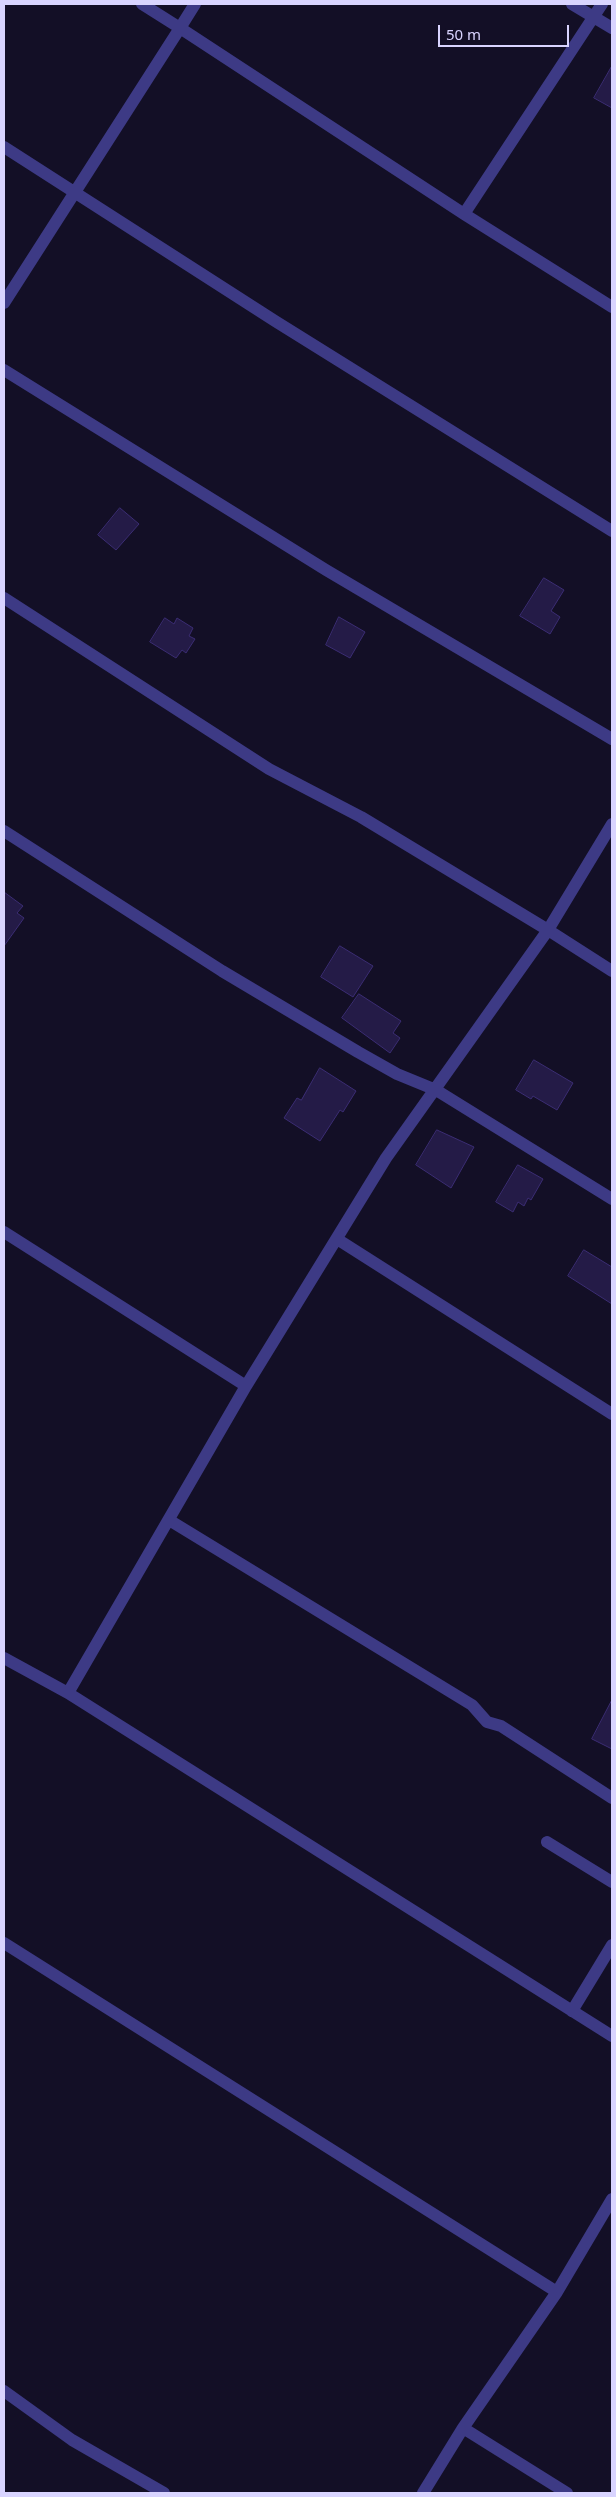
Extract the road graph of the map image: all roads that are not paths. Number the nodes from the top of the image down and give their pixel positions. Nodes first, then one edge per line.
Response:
1 (142, 4) edge
2 (195, 4) edge
3 (572, 4) edge
4 (602, 4) edge
5 (594, 17) junction
6 (180, 28) junction
7 (612, 28) edge
8 (4, 147) edge
9 (77, 192) junction
10 (464, 214) junction
11 (4, 303) edge
12 (612, 307) edge
13 (4, 370) edge
14 (612, 531) edge
15 (4, 598) edge
16 (612, 739) edge
17 (612, 824) edge
18 (4, 831) edge
19 (548, 930) junction
20 (612, 972) edge
21 (436, 1090) junction
22 (612, 1198) edge
23 (4, 1232) edge
24 (337, 1239) junction
25 (246, 1386) junction
26 (612, 1414) edge
27 (169, 1520) junction
28 (4, 1658) edge
29 (68, 1693) junction
30 (612, 1798) edge
31 (546, 1842) dead end
32 (612, 1882) edge
33 (4, 1943) edge
34 (612, 1944) edge
35 (572, 2011) junction
36 (612, 2036) edge
37 (612, 2199) edge
38 (557, 2292) junction
39 (4, 2391) edge
40 (464, 2428) junction
41 (164, 2493) edge
42 (423, 2493) edge
43 (567, 2493) edge

1 - 6 street
2 - 6 street
3 - 5 street
4 - 5 street
5 - 7 street
5 - 10 street
6 - 9 street
6 - 10 street
8 - 9 street
9 - 11 street
9 - 14 street
10 - 12 street
13 - 16 street
15 - 19 street
17 - 19 street
18 - 21 street
19 - 20 street
19 - 21 street
21 - 22 street
21 - 24 street
23 - 25 street
24 - 25 street
24 - 26 street
25 - 27 street
27 - 29 street
27 - 30 street
28 - 29 street
29 - 35 street
31 - 32 street
33 - 38 street
34 - 35 street
35 - 36 street
37 - 38 street
38 - 40 street
39 - 41 street
40 - 42 street
40 - 43 street

